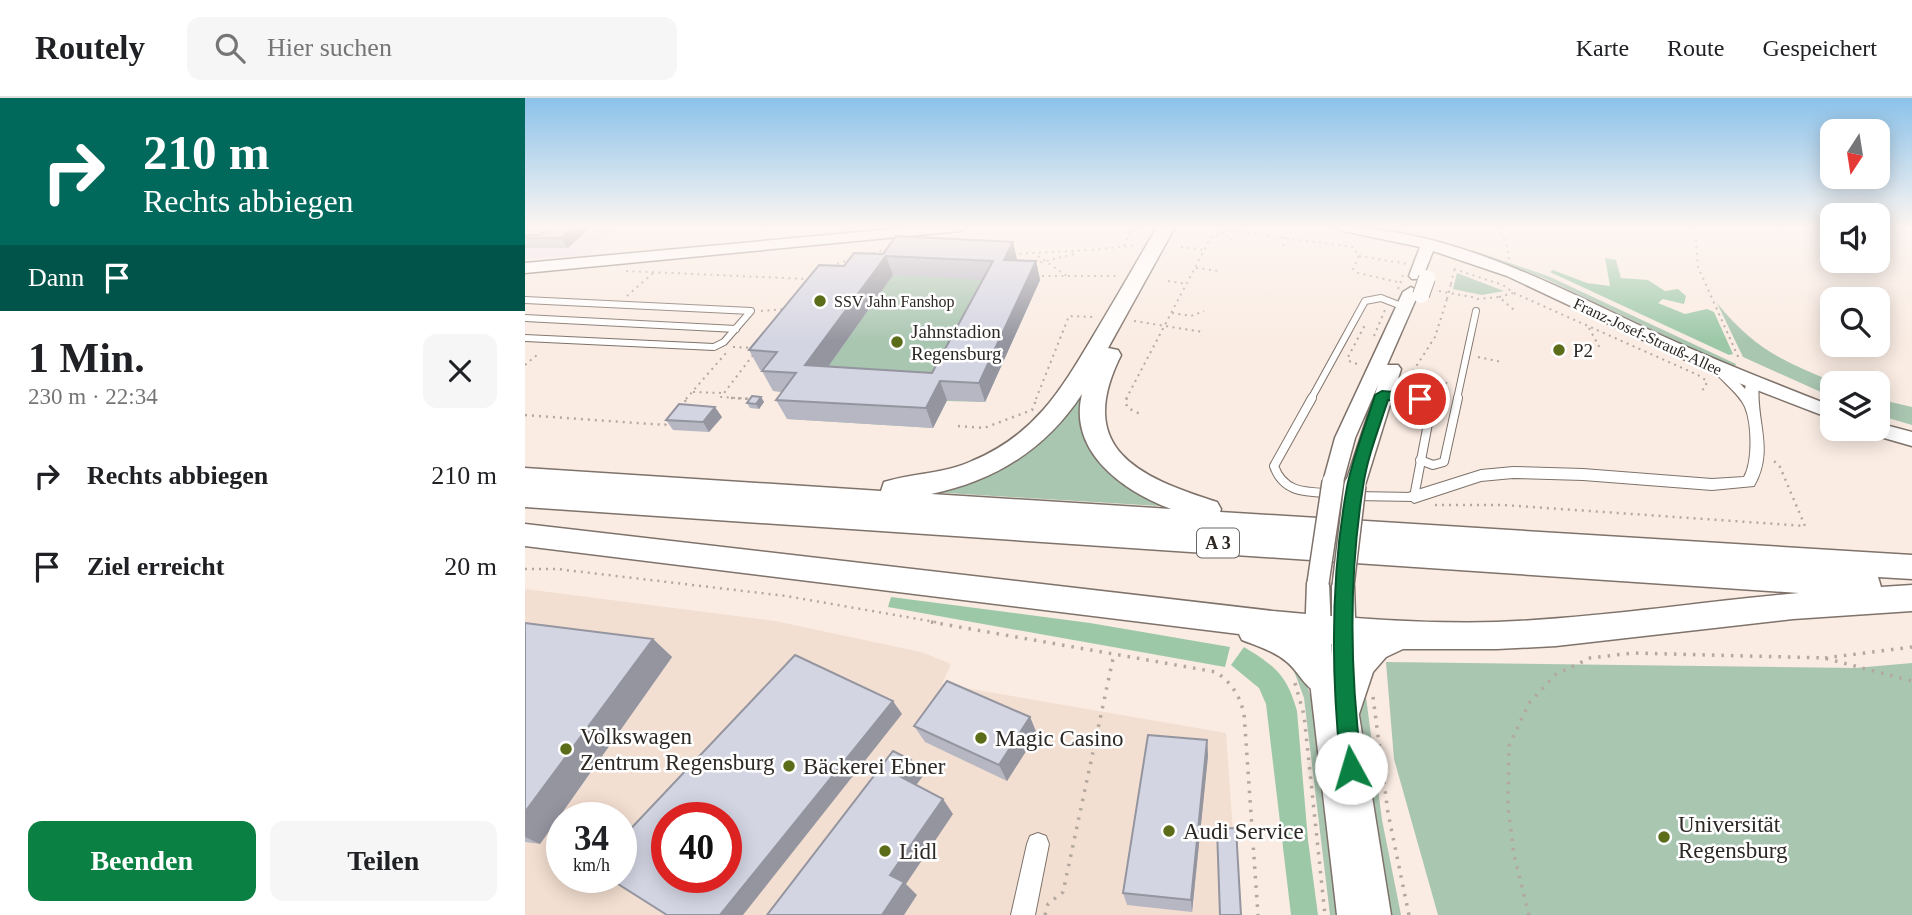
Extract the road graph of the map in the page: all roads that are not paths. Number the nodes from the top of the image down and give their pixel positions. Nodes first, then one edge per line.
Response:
1 (555, 265) edge
2 (1150, 265) edge
3 (1155, 265) edge
4 (1424, 265) edge
5 (1490, 265) edge
6 (525, 268) edge
7 (1411, 287) junction
8 (525, 300) edge
9 (1476, 311) dead end
10 (525, 318) edge
11 (736, 329) junction
12 (525, 338) edge
13 (1744, 383) junction
14 (1382, 395) junction
15 (1820, 409) edge
16 (1890, 433) edge
17 (1912, 439) edge
18 (1420, 460) junction
19 (525, 478) edge
20 (576, 480) junction
21 (1344, 483) junction
22 (525, 497) edge
23 (1414, 497) junction
24 (525, 535) edge
25 (1428, 535) junction
26 (1912, 567) edge
27 (1912, 588) edge
28 (1912, 598) edge
29 (1217, 617) junction
30 (1329, 628) junction
31 (1403, 635) junction
32 (1307, 679) junction
33 (1345, 709) junction
34 (1038, 844) dead end
35 (1023, 915) edge
36 (1353, 915) edge
37 (1375, 915) edge

1 - 6 street
2 - 20 highway, A 3
3 - 25 highway, A 3
4 - 7 street
5 - 13 street, Franz-Josef-Strauß-Allee
7 - 14 street
7 - 21 street
7 - 23 lane
8 - 11 lane
9 - 18 lane
10 - 11 lane
11 - 12 lane
13 - 15 street, Franz-Josef-Strauß-Allee
13 - 23 street
14 - 18 lane
14 - 21 street
16 - 17 street
18 - 23 lane
19 - 20 highway, A 3
20 - 25 highway, A 3
21 - 30 street, bridge
21 - 30 street, bridge
22 - 27 highway, A 3
24 - 29 highway
25 - 26 highway, A 3
28 - 31 highway
29 - 30 highway
29 - 32 highway
30 - 31 highway
30 - 32 street
30 - 33 street
31 - 33 highway
32 - 36 street
33 - 37 street
34 - 35 street

